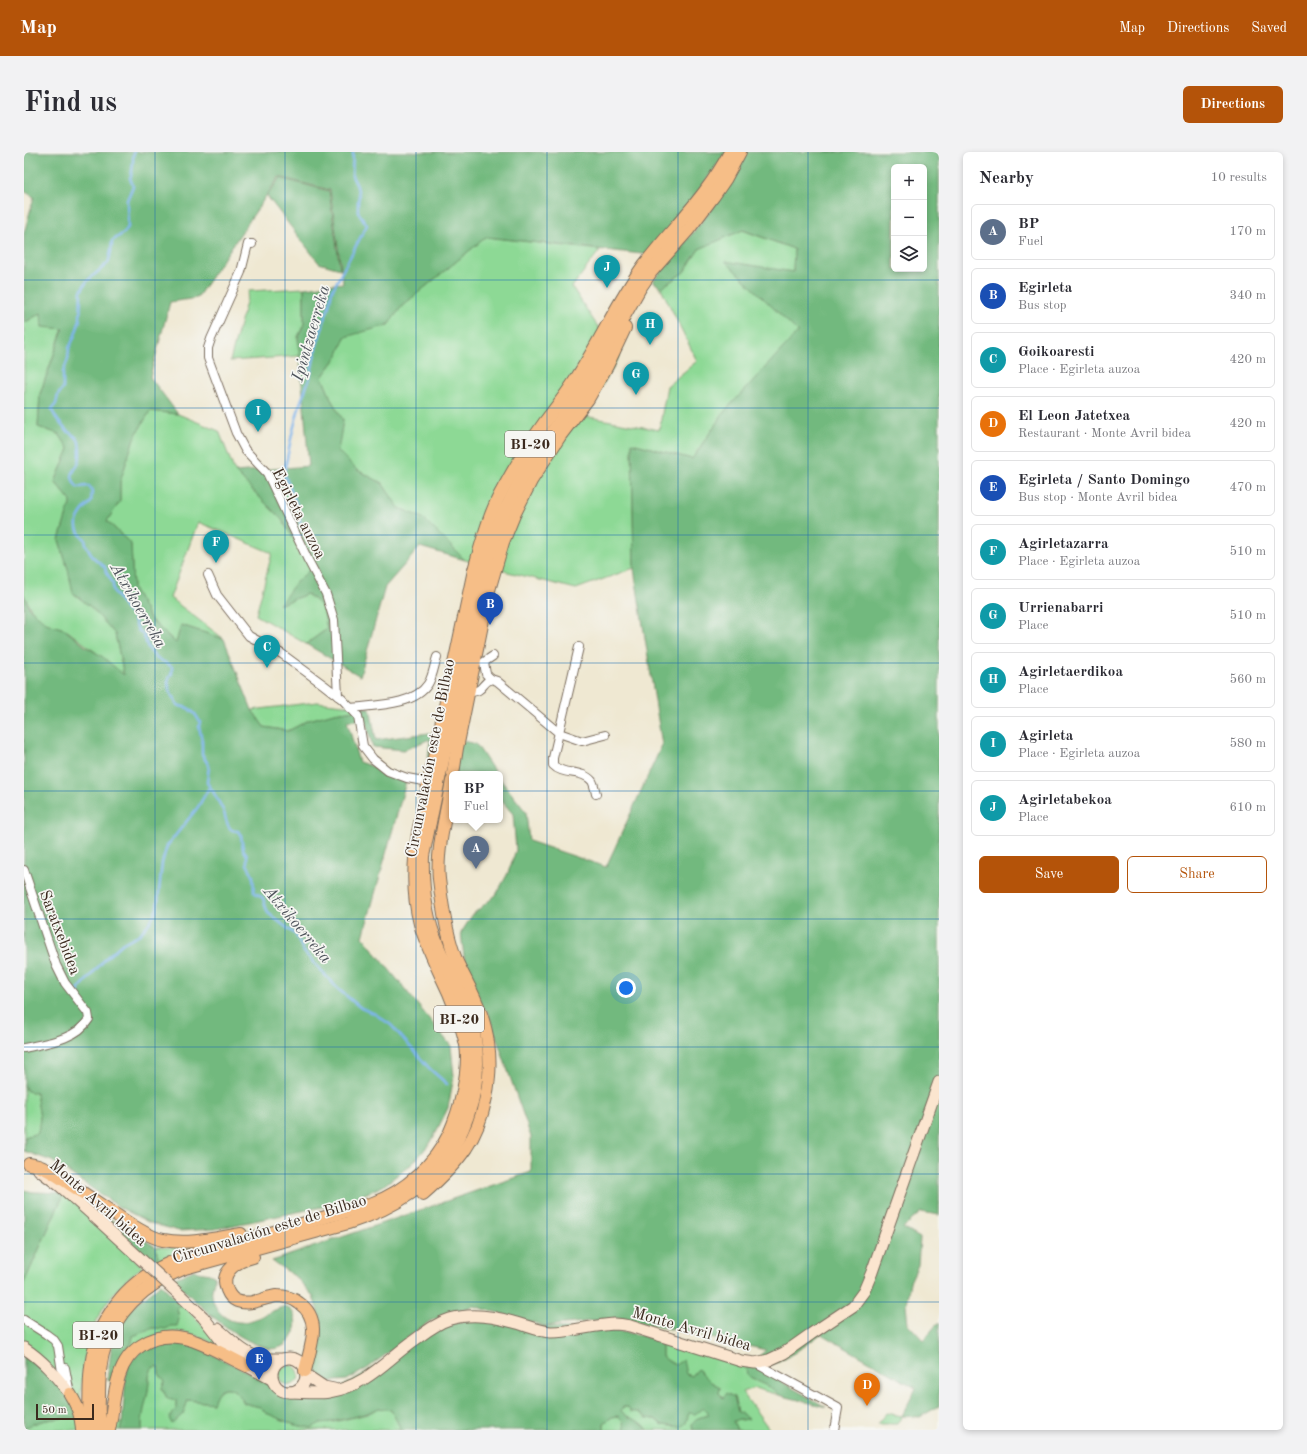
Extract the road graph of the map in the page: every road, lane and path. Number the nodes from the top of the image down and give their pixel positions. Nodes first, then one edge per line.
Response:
1 (730, 152) edge
2 (740, 152) edge
3 (745, 152) edge
4 (733, 166) junction
5 (252, 244) dead end
6 (654, 268) junction
7 (208, 574) dead end
8 (579, 647) dead end
9 (489, 654) dead end
10 (437, 657) dead end
11 (491, 679) junction
12 (468, 692) junction
13 (338, 696) junction
14 (350, 708) junction
15 (559, 733) junction
16 (605, 735) dead end
17 (454, 771) edge
18 (429, 782) junction
19 (596, 794) dead end
20 (449, 799) edge
21 (24, 870) edge
22 (24, 1048) edge
23 (939, 1082) edge
24 (26, 1164) edge
25 (310, 1222) junction
26 (320, 1231) junction
27 (299, 1242) junction
28 (203, 1317) junction
29 (24, 1320) edge
30 (24, 1348) edge
31 (60, 1356) junction
32 (283, 1359) junction
33 (755, 1363) junction
34 (247, 1366) junction
35 (306, 1373) junction
36 (273, 1380) junction
37 (60, 1381) junction
38 (339, 1390) junction
39 (290, 1392) junction
40 (70, 1394) junction
41 (82, 1430) edge
42 (89, 1430) edge
43 (99, 1430) edge
44 (109, 1430) edge
45 (834, 1430) edge

1 - 18 main road, Circunvalación este de Bilbao / BI-20
2 - 4 main road, Circunvalación este de Bilbao / BI-20
3 - 4 main road
4 - 6 main road, Circunvalación este de Bilbao / BI-20
5 - 13 street, Egirleta auzoa
6 - 12 main road
6 - 26 main road, Circunvalación este de Bilbao / BI-20
7 - 13 street
8 - 15 street
9 - 11 street
10 - 14 street
11 - 12 street
11 - 15 street
12 - 17 main road
13 - 14 street
14 - 18 street
15 - 16 street
15 - 19 street
18 - 25 main road, Circunvalación este de Bilbao / BI-20
20 - 27 main road
21 - 22 street, Saratxebidea
23 - 33 street, Monte Avril bidea
24 - 25 main road
24 - 28 street, Monte Avril bidea, bridge
25 - 42 main road, Circunvalación este de Bilbao / BI-20
26 - 27 main road
26 - 43 main road, Circunvalación este de Bilbao / BI-20
27 - 35 main road
28 - 32 street, Monte Avril bidea
28 - 34 street, Monte Avril bidea
29 - 31 street
30 - 37 street
31 - 37 street
31 - 40 street
32 - 35 street
32 - 36 street
33 - 38 street, Monte Avril bidea
33 - 45 street
34 - 36 street, Monte Avril bidea
34 - 44 main road
35 - 38 street
35 - 39 street
36 - 39 street
37 - 40 street
38 - 39 street, Monte Avril bidea
40 - 41 main road

